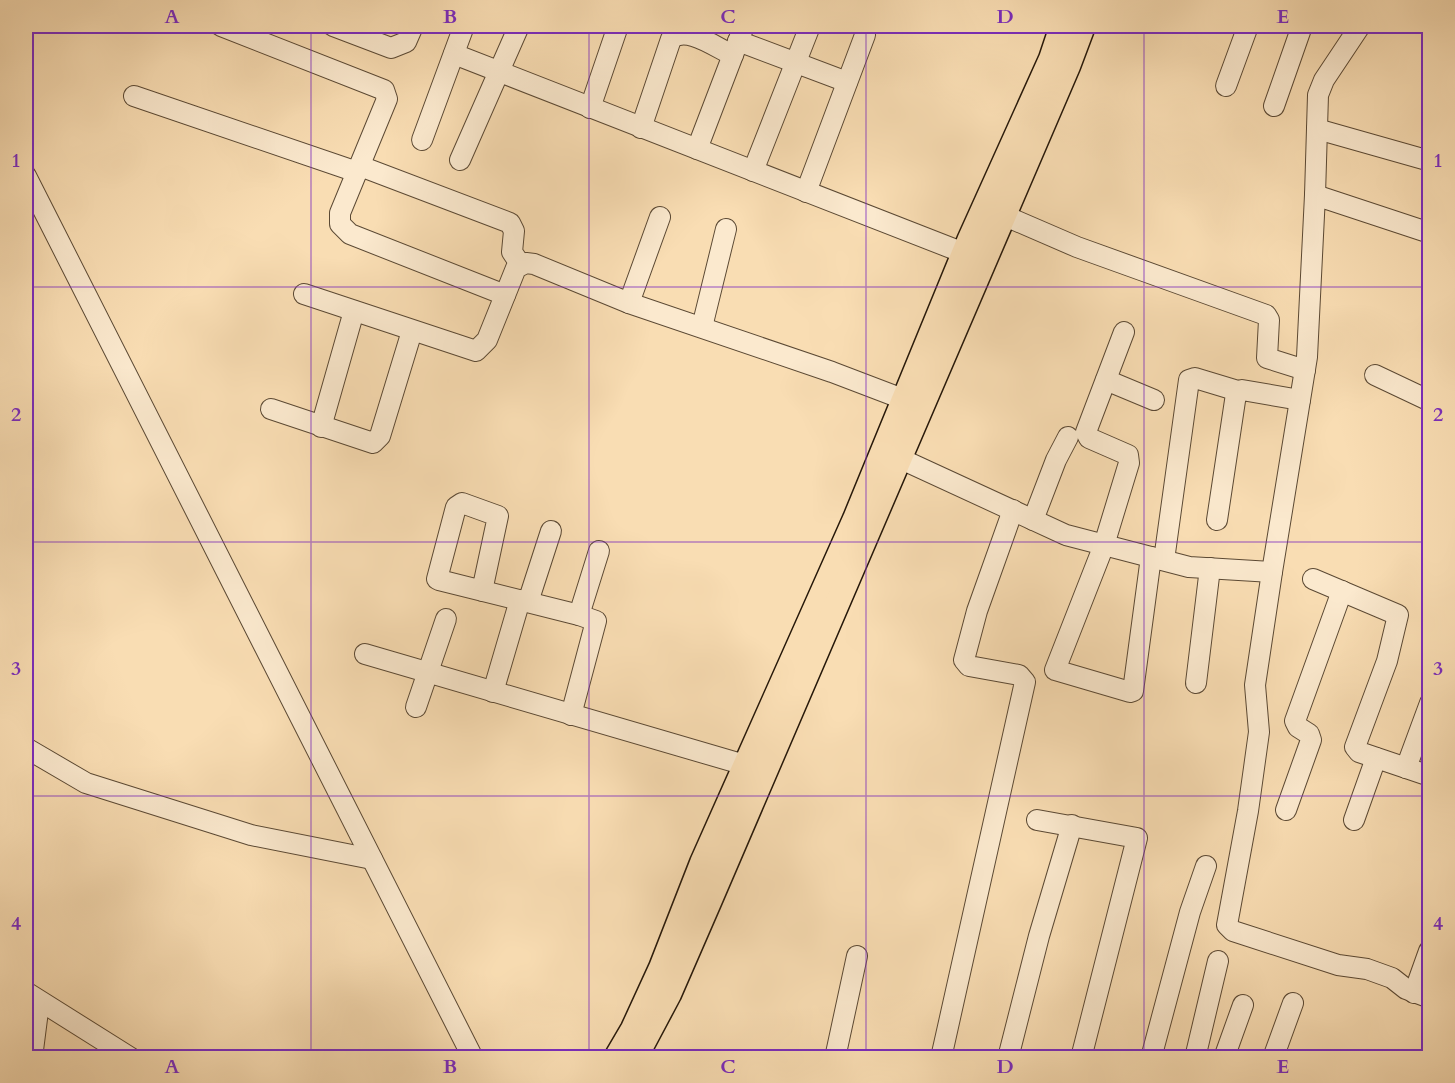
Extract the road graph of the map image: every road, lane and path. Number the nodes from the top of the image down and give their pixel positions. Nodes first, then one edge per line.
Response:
1 (221, 26) edge
2 (333, 26) edge
3 (412, 26) edge
4 (464, 26) edge
5 (519, 26) edge
6 (618, 26) edge
7 (810, 26) edge
8 (1062, 26) edge
9 (1083, 26) edge
10 (1248, 26) edge
11 (1302, 26) edge
12 (1360, 26) edge
13 (865, 35) dead end
14 (738, 41) edge
15 (454, 54) junction
16 (1060, 62) junction
17 (796, 63) junction
18 (497, 71) junction
19 (847, 82) junction
20 (1226, 86) dead end
21 (134, 96) dead end
22 (1275, 106) dead end
23 (590, 108) junction
24 (641, 128) junction
25 (1317, 129) junction
26 (422, 140) dead end
27 (697, 149) junction
28 (460, 160) dead end
29 (1430, 161) edge
30 (358, 169) junction
31 (753, 171) junction
32 (26, 176) edge
33 (806, 192) junction
34 (1315, 195) junction
35 (1003, 215) junction
36 (660, 217) dead end
37 (726, 229) dead end
38 (1430, 233) edge
39 (964, 253) junction
40 (520, 264) junction
41 (304, 294) dead end
42 (505, 295) junction
43 (629, 303) junction
44 (354, 311) junction
45 (702, 327) junction
46 (412, 331) junction
47 (1124, 332) dead end
48 (1305, 370) junction
49 (1375, 375) dead end
50 (1106, 380) junction
51 (1238, 391) junction
52 (1154, 400) dead end
53 (1300, 400) junction
54 (1430, 401) edge
55 (913, 403) junction
56 (271, 409) dead end
57 (321, 427) junction
58 (1068, 437) dead end
59 (891, 455) junction
60 (1013, 510) junction
61 (1033, 520) junction
62 (1217, 520) dead end
63 (551, 531) dead end
64 (1104, 545) junction
65 (599, 551) dead end
66 (1158, 559) junction
67 (1210, 568) junction
68 (1272, 572) junction
69 (1313, 579) dead end
70 (482, 591) dead end
71 (1342, 591) junction
72 (524, 601) junction
73 (579, 615) junction
74 (446, 619) dead end
75 (365, 654) dead end
76 (427, 672) junction
77 (1196, 683) dead end
78 (493, 692) junction
79 (1430, 703) edge
80 (416, 707) dead end
81 (571, 715) junction
82 (26, 748) edge
83 (1376, 758) junction
84 (746, 765) junction
85 (1406, 768) junction
86 (1430, 776) edge
87 (1286, 810) dead end
88 (1037, 820) dead end
89 (1354, 820) dead end
90 (732, 822) junction
91 (1072, 825) junction
92 (372, 859) junction
93 (1206, 866) dead end
94 (1429, 951) edge
95 (857, 956) dead end
96 (1218, 961) dead end
97 (1422, 996) edge
98 (32, 997) edge
99 (1293, 1003) dead end
100 (1243, 1005) dead end
101 (107, 1051) edge
102 (32, 1058) edge
103 (130, 1058) edge
104 (473, 1058) edge
105 (615, 1058) edge
106 (635, 1058) edge
107 (835, 1058) edge
108 (941, 1058) edge
109 (1008, 1058) edge
110 (1081, 1058) edge
111 (1151, 1058) edge
112 (1195, 1058) edge
113 (1224, 1058) edge
114 (1273, 1058) edge

1 - 30 street
2 - 3 street
4 - 15 street
5 - 18 street
6 - 23 street
7 - 17 street
8 - 16 main road
9 - 16 main road
10 - 20 street
11 - 22 street
12 - 25 street
13 - 19 street
14 - 17 street
14 - 24 street
14 - 27 street
15 - 18 street
15 - 26 street
16 - 35 main road
16 - 39 main road
17 - 19 street
17 - 31 street
18 - 23 street
18 - 28 street
19 - 33 street
21 - 30 street
23 - 24 street
24 - 27 street
25 - 29 street
25 - 34 street
27 - 31 street
30 - 40 street
30 - 42 street
31 - 33 street
32 - 92 street
33 - 39 street
34 - 38 street
34 - 48 street
35 - 48 street
35 - 55 main road
36 - 43 street
37 - 45 street
39 - 55 main road
40 - 42 street
40 - 43 street
41 - 44 street
42 - 46 street
43 - 45 street
44 - 46 street
44 - 57 street
45 - 55 street
46 - 57 street
47 - 50 street
48 - 53 street
49 - 54 street
50 - 52 street
50 - 64 street
51 - 53 street
51 - 62 street
51 - 66 street
53 - 68 street
55 - 59 main road
56 - 57 street
58 - 61 street
59 - 60 street
59 - 84 main road
59 - 90 main road
60 - 61 street
60 - 108 street
61 - 64 street
63 - 72 street
64 - 66 street
64 - 66 street
65 - 73 street
66 - 67 street
67 - 68 street
67 - 77 street
68 - 97 street
69 - 71 street
70 - 72 street
71 - 83 street
71 - 87 street
72 - 73 street
72 - 78 street
73 - 81 street
74 - 76 street
75 - 76 street
76 - 78 street
76 - 80 street
78 - 81 street
79 - 85 street
81 - 84 street
82 - 92 street
83 - 85 street
83 - 89 street
84 - 90 main road
85 - 86 street
88 - 91 street
90 - 105 main road
90 - 106 main road
91 - 109 street
91 - 110 street
92 - 104 street
93 - 111 street
94 - 97 street
95 - 107 street
96 - 112 street
98 - 101 street
98 - 102 street
99 - 114 street
100 - 113 street
101 - 103 street

